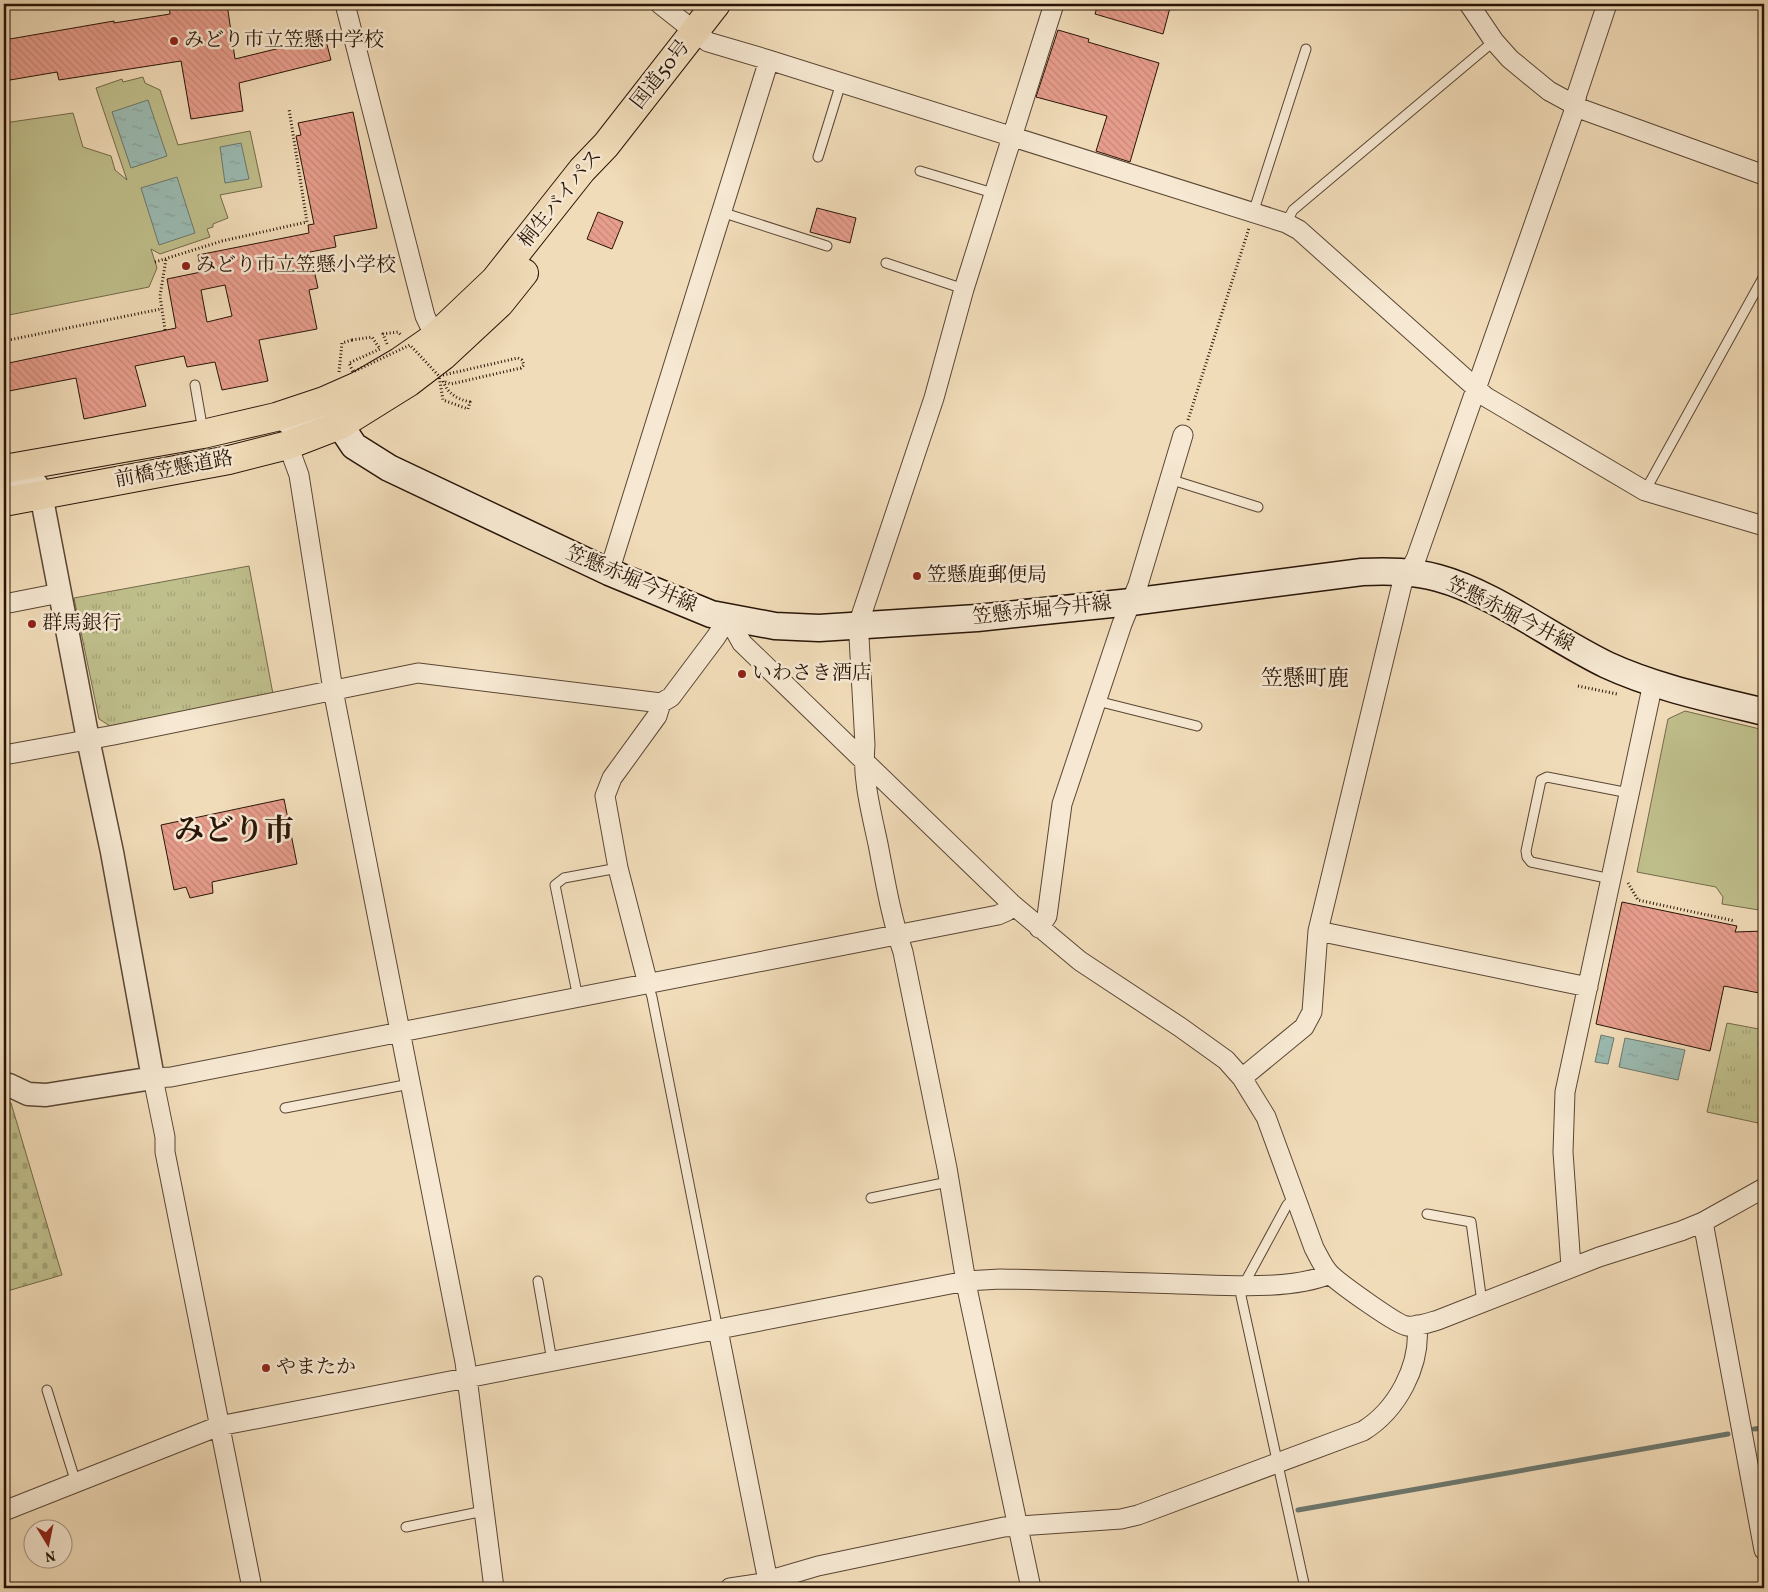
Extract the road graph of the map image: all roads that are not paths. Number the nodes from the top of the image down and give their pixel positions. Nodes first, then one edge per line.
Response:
1 (345, 4) edge
2 (660, 4) edge
3 (716, 4) edge
4 (1054, 4) edge
5 (1469, 4) edge
6 (1607, 4) edge
7 (694, 32) junction
8 (1494, 41) junction
9 (1306, 49) dead end
10 (769, 60) junction
11 (841, 82) junction
12 (1575, 104) junction
13 (1012, 136) junction
14 (606, 145) junction
15 (818, 157) dead end
16 (920, 171) dead end
17 (1764, 175) edge
18 (993, 193) junction
19 (722, 212) junction
20 (1253, 213) junction
21 (1286, 223) junction
22 (827, 246) dead end
23 (886, 263) dead end
24 (1764, 276) edge
25 (964, 289) junction
26 (435, 337) junction
27 (349, 383) junction
28 (194, 385) dead end
29 (1476, 389) junction
30 (298, 410) joint
31 (340, 425) junction
32 (203, 434) junction
33 (1183, 436) road end
34 (288, 445) junction
35 (92, 453) junction
36 (4, 469) edge
37 (4, 478) edge
38 (1170, 479) junction
39 (1645, 491) junction
40 (41, 494) junction
41 (4, 502) edge
42 (1258, 507) dead end
43 (1764, 526) edge
44 (609, 572) junction
45 (1408, 572) junction
46 (60, 593) junction
47 (1131, 602) junction
48 (4, 604) edge
49 (728, 618) junction
50 (860, 626) junction
51 (1653, 683) junction
52 (333, 690) junction
53 (1096, 701) junction
54 (661, 703) junction
55 (1764, 712) edge
56 (1197, 726) dead end
57 (88, 739) junction
58 (4, 755) edge
59 (864, 762) junction
60 (1630, 793) junction
61 (618, 868) junction
62 (1611, 879) junction
63 (1012, 904) junction
64 (1040, 928) junction
65 (1318, 931) junction
66 (897, 935) junction
67 (648, 984) junction
68 (1588, 987) junction
69 (578, 998) junction
70 (400, 1033) junction
71 (153, 1078) junction
72 (1242, 1078) junction
73 (6, 1084) edge
74 (410, 1084) junction
75 (286, 1108) dead end
76 (948, 1182) junction
77 (1764, 1188) edge
78 (1294, 1197) junction
79 (871, 1198) dead end
80 (1427, 1214) dead end
81 (1703, 1222) junction
82 (1571, 1267) junction
83 (1330, 1274) junction
84 (538, 1281) dead end
85 (966, 1281) junction
86 (1243, 1286) junction
87 (1484, 1301) junction
88 (1417, 1326) junction
89 (718, 1330) junction
90 (552, 1361) junction
91 (468, 1378) junction
92 (47, 1390) dead end
93 (220, 1426) junction
94 (1276, 1463) junction
95 (76, 1483) junction
96 (4, 1511) edge
97 (484, 1512) junction
98 (1017, 1526) junction
99 (406, 1527) dead end
100 (1764, 1550) edge
101 (770, 1585) edge
102 (252, 1588) edge
103 (494, 1588) edge
104 (730, 1588) edge
105 (1031, 1588) edge
106 (1305, 1588) edge

1 - 26 street
2 - 7 street
3 - 7 highway, 国道50号
4 - 13 street
5 - 8 street
6 - 12 street
7 - 10 street
7 - 14 highway, 国道50号
8 - 12 street
8 - 21 lane
9 - 20 lane
10 - 11 street
10 - 19 street
11 - 13 street
11 - 15 lane
12 - 17 street
12 - 29 street
13 - 18 street
13 - 20 street
14 - 26 highway, 桐生バイパス
14 - 31 highway, 桐生バイパス
16 - 18 lane
18 - 25 street
19 - 22 lane
19 - 44 street
20 - 21 street
21 - 29 street
23 - 25 lane
24 - 39 lane
25 - 50 street
26 - 27 highway, 桐生バイパス
27 - 30 highway, 桐生バイパス
27 - 31 main road
28 - 32 lane
29 - 39 street
29 - 45 street
30 - 32 highway, 前橋笠懸道路
31 - 34 highway, 前橋笠懸道路
31 - 35 main road
31 - 44 main road, 笠懸赤堀今井線
32 - 35 highway, 前橋笠懸道路
33 - 38 street
34 - 40 highway, 前橋笠懸道路
34 - 52 street
35 - 36 highway, 前橋笠懸道路
37 - 40 street
38 - 42 lane
38 - 47 street
39 - 43 street
40 - 41 highway, 前橋笠懸道路
40 - 46 street
44 - 49 main road, 笠懸赤堀今井線
45 - 47 main road, 笠懸赤堀今井線
45 - 51 main road, 笠懸赤堀今井線
45 - 65 street
46 - 48 street
46 - 57 street
47 - 50 main road, 笠懸赤堀今井線
47 - 53 street
49 - 50 main road, 笠懸赤堀今井線
49 - 54 street
49 - 59 street
50 - 59 street
51 - 55 main road, 笠懸赤堀今井線
51 - 60 street
52 - 54 street
52 - 57 street
52 - 70 street
53 - 56 lane
53 - 64 street
54 - 61 street
57 - 58 street
57 - 71 street
59 - 63 street
59 - 66 street
60 - 62 street
60 - 62 lane
61 - 67 street
61 - 69 lane
62 - 68 street
63 - 64 street
63 - 66 street
64 - 72 street
65 - 68 street
65 - 72 street
66 - 67 street
66 - 76 street
67 - 69 street
67 - 89 lane
68 - 82 street
69 - 70 street
70 - 71 street
70 - 74 street
71 - 73 street
71 - 93 street
72 - 78 street
74 - 75 lane
74 - 91 street
76 - 79 lane
76 - 85 street
77 - 81 street
78 - 83 street
78 - 86 lane
80 - 87 lane
81 - 82 street
81 - 100 street
82 - 87 street
83 - 86 street
83 - 88 street
84 - 90 lane
85 - 86 street
85 - 89 street
85 - 98 street
86 - 94 lane
87 - 88 street
88 - 94 street
89 - 90 street
89 - 101 street
90 - 91 street
91 - 93 street
91 - 97 street
92 - 95 lane
93 - 95 street
93 - 102 street
94 - 98 street
94 - 106 lane
95 - 96 street
97 - 99 lane
97 - 103 street
98 - 101 street
98 - 105 street
101 - 104 street

